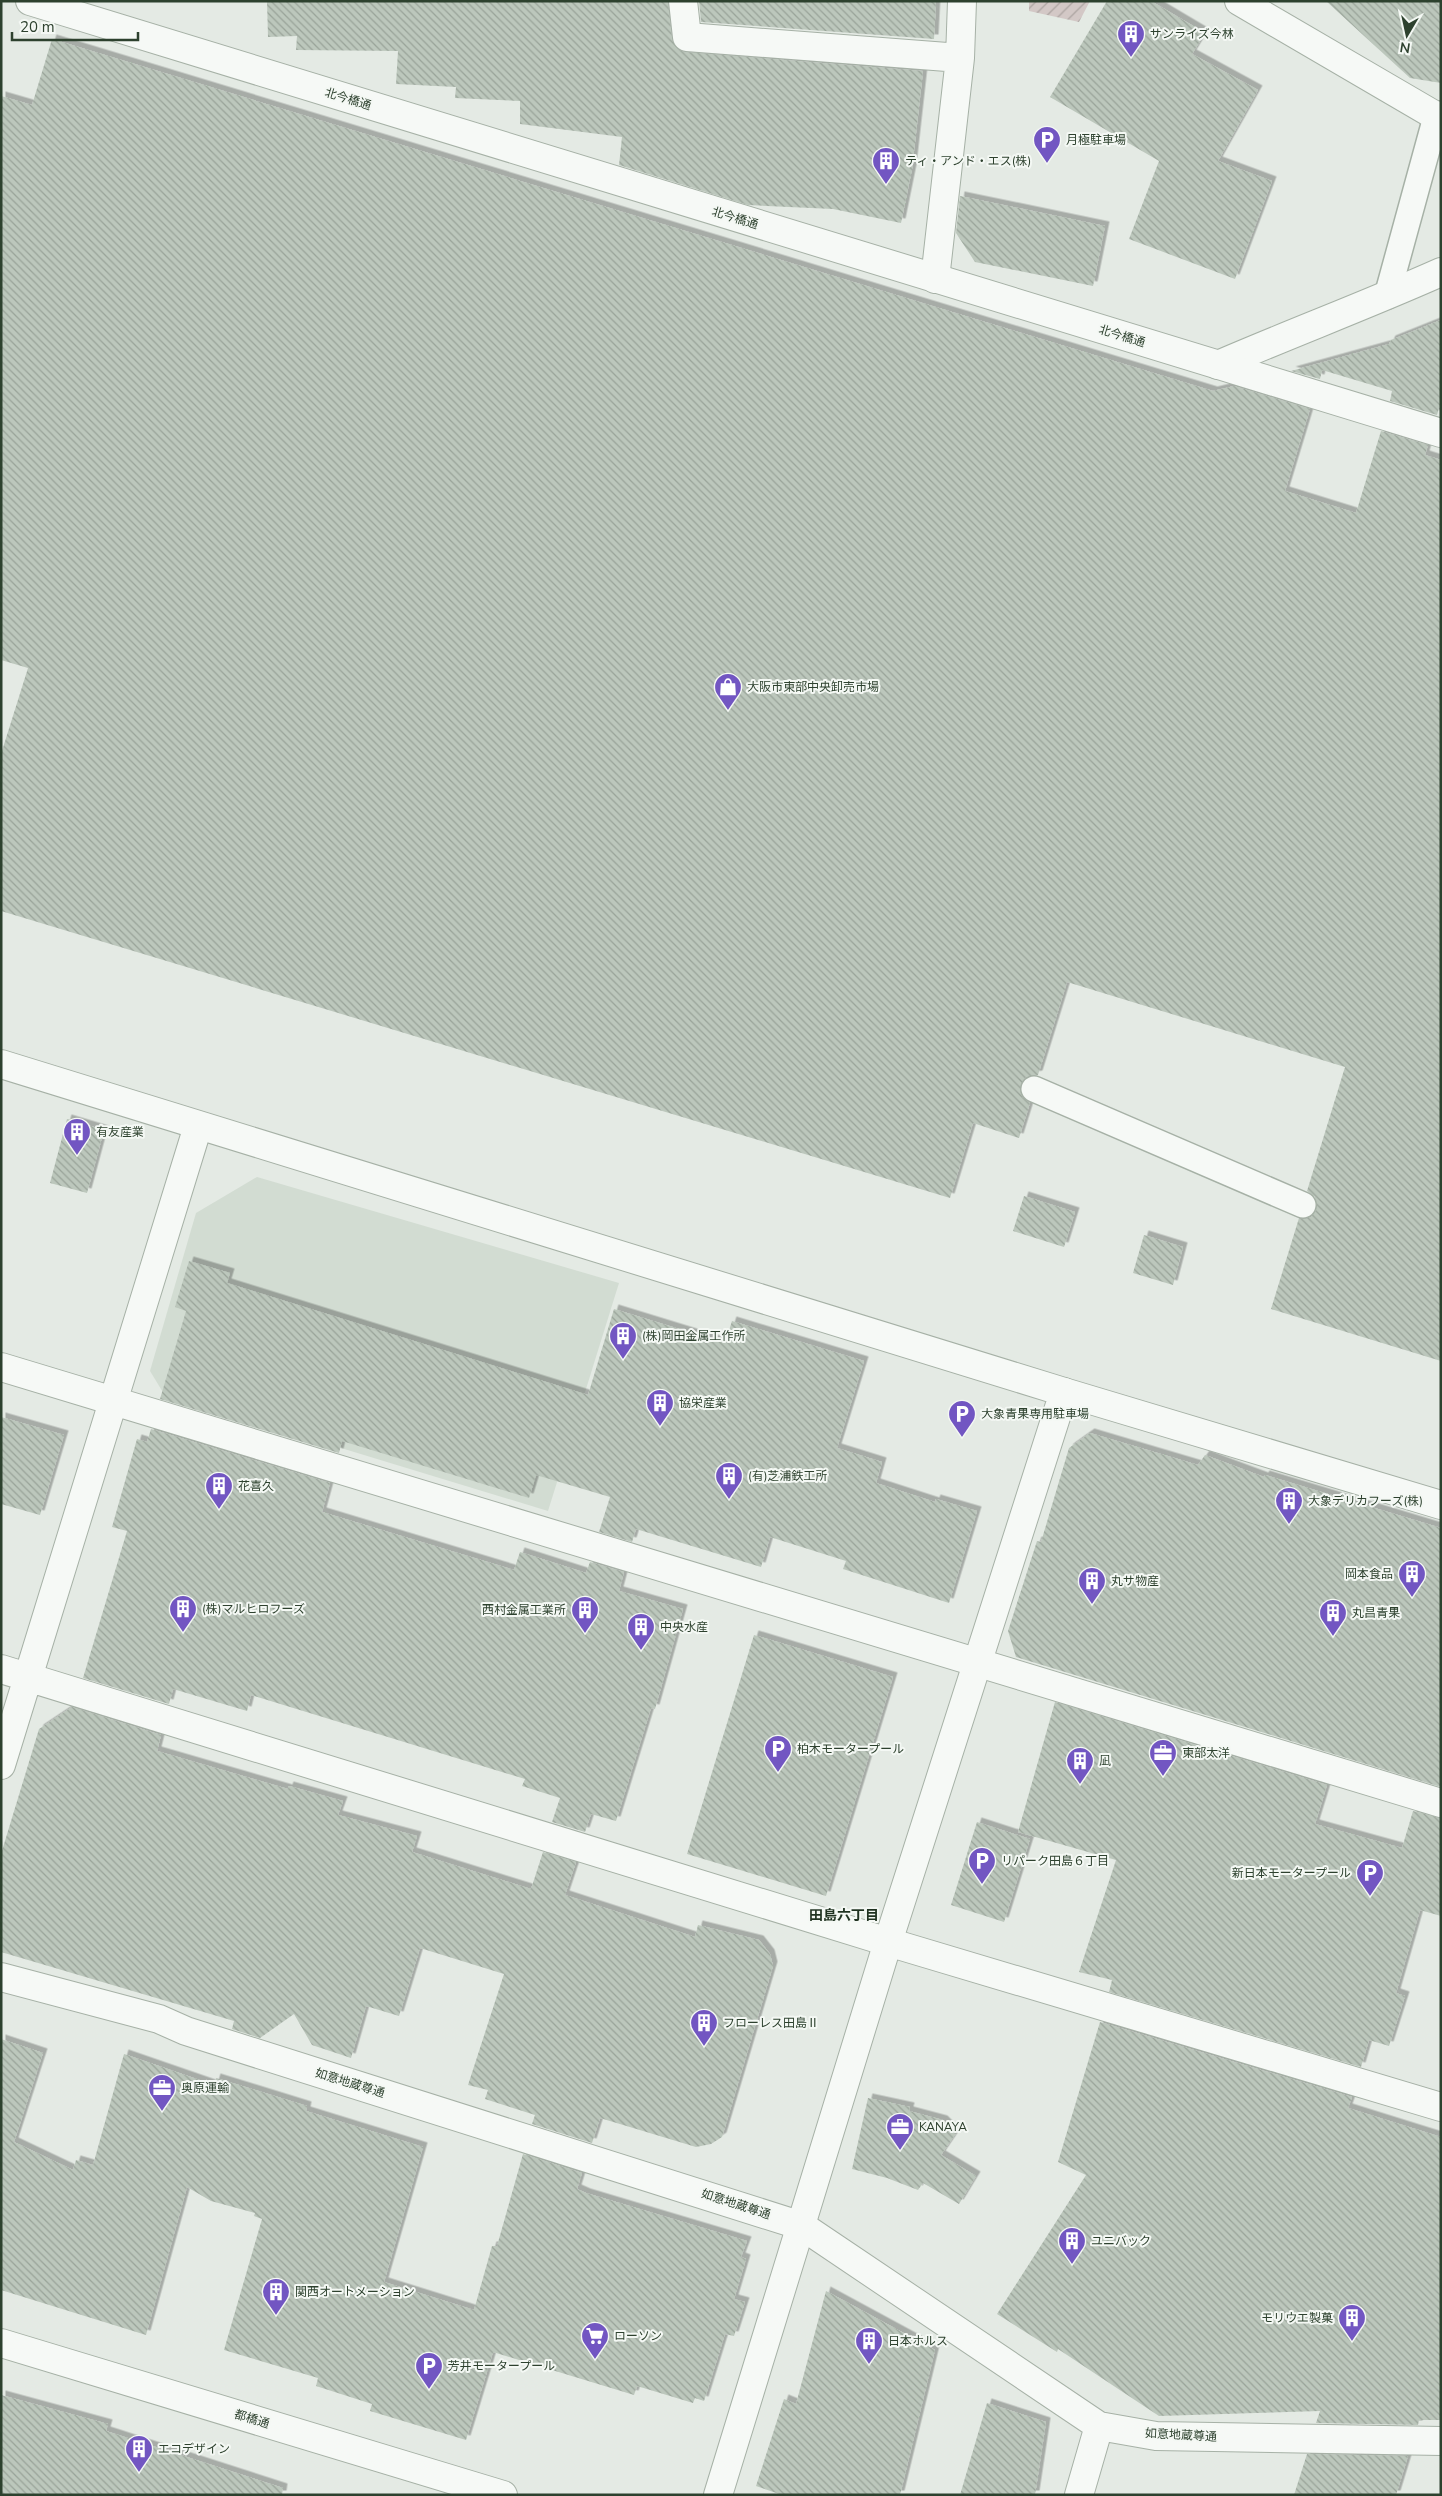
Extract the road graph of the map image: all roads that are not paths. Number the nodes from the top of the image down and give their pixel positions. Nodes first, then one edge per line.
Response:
1 (683, 1) edge
2 (962, 1) edge
3 (1239, 1) edge
4 (37, 2) edge
5 (960, 58) junction
6 (1439, 117) edge
7 (1441, 272) edge
8 (935, 279) junction
9 (1387, 296) junction
10 (1218, 365) junction
11 (1441, 433) edge
12 (1, 1064) edge
13 (1034, 1089) dead end
14 (198, 1126) junction
15 (1303, 1205) dead end
16 (1, 1367) edge
17 (1064, 1392) junction
18 (113, 1403) junction
19 (1441, 1506) edge
20 (977, 1664) junction
21 (1, 1669) edge
22 (29, 1677) junction
23 (1, 1765) edge
24 (1441, 1803) edge
25 (888, 1942) junction
26 (1, 1976) edge
27 (1441, 2107) edge
28 (802, 2226) junction
29 (1, 2343) edge
30 (1099, 2426) junction
31 (1441, 2441) edge
32 (503, 2495) edge
33 (718, 2495) edge
34 (1079, 2495) edge

1 - 5 street
2 - 5 street
3 - 6 street
4 - 8 street, 北今橋通
5 - 8 street
6 - 9 lane
7 - 9 street
8 - 10 street, 北今橋通
9 - 10 street
10 - 11 street, 北今橋通
12 - 14 street
13 - 15 lane
14 - 17 street
14 - 18 street
16 - 18 street
17 - 19 street
17 - 20 street
18 - 20 street
18 - 22 street
20 - 24 street
20 - 25 street
21 - 22 street
22 - 23 street
22 - 25 street
25 - 27 street
25 - 28 street
26 - 28 street, 如意地蔵尊通
28 - 30 street, 如意地蔵尊通
28 - 33 street
29 - 32 street, 都橋通
30 - 31 street, 如意地蔵尊通
30 - 34 street

